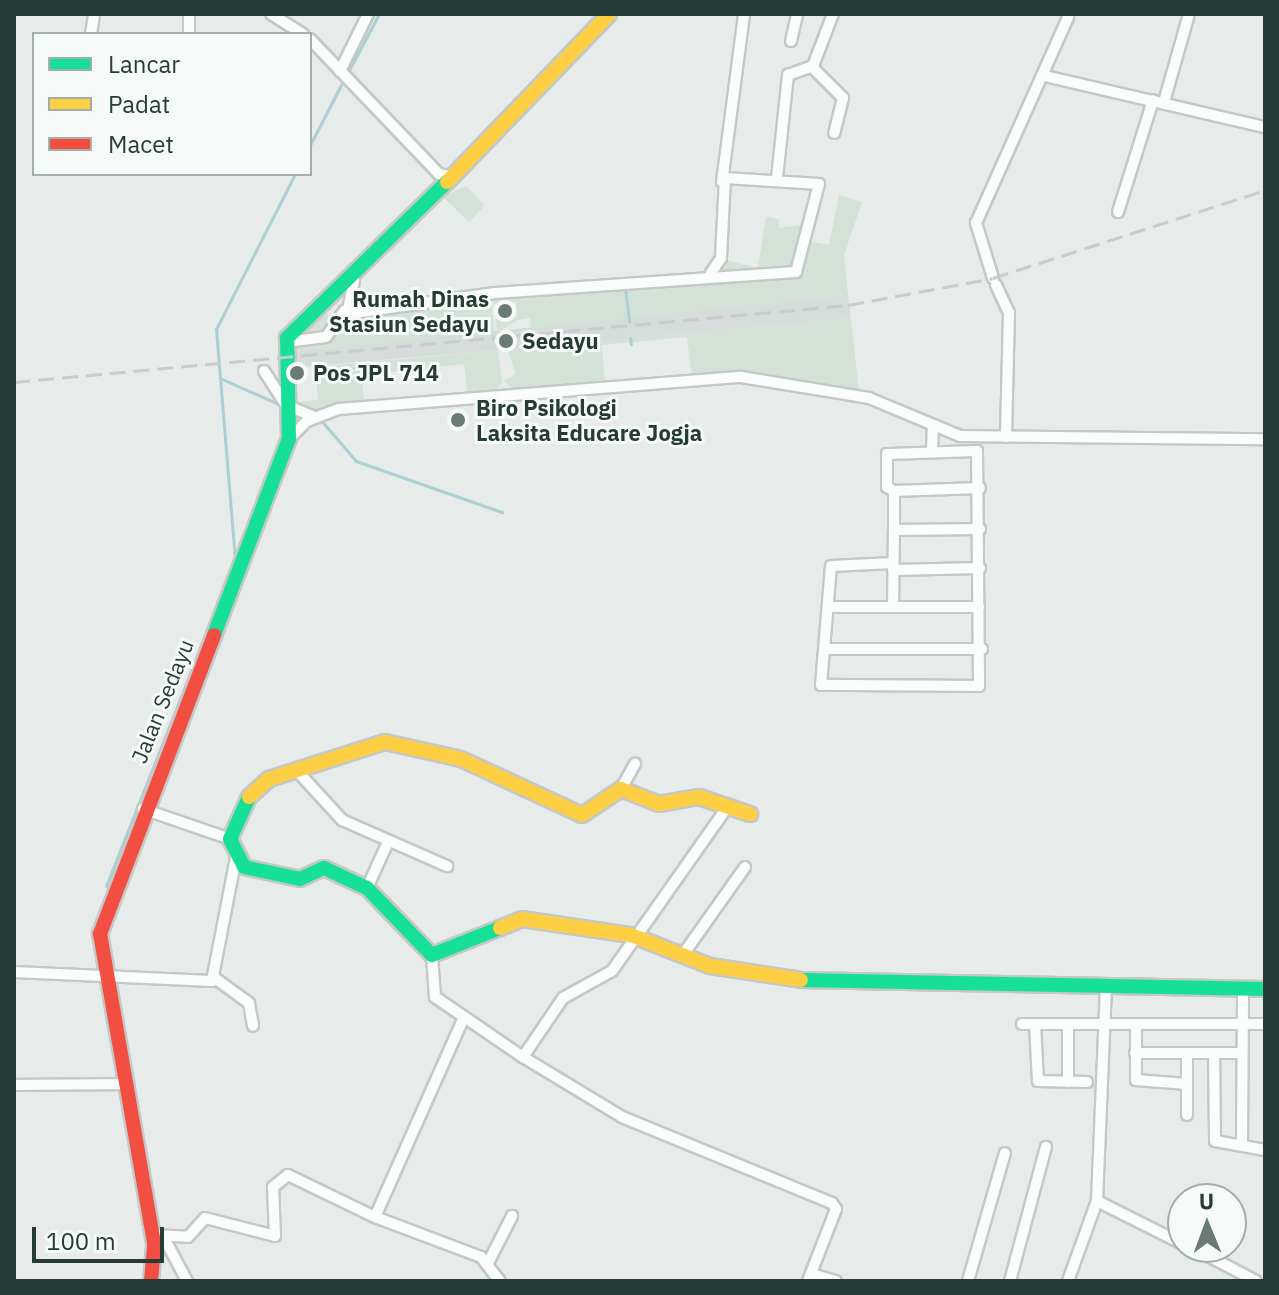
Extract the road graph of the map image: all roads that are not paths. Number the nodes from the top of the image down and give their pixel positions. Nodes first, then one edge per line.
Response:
1 (271, 14) edge
2 (368, 14) edge
3 (609, 14) edge
4 (744, 14) edge
5 (797, 14) edge
6 (833, 14) edge
7 (1189, 14) edge
8 (1068, 15) edge
9 (300, 32) edge
10 (312, 41) edge
11 (791, 41) dead end
12 (812, 67) junction
13 (340, 71) junction
14 (1045, 76) junction
15 (1159, 101) junction
16 (1265, 127) edge
17 (834, 133) dead end
18 (426, 162) junction
19 (454, 177) junction
20 (777, 178) junction
21 (722, 184) junction
22 (431, 200) junction
23 (1118, 212) dead end
24 (711, 273) junction
25 (356, 277) junction
26 (344, 311) junction
27 (286, 342) junction
28 (264, 371) dead end
29 (290, 409) junction
30 (314, 417) junction
31 (933, 426) junction
32 (950, 434) junction
33 (1006, 437) junction
34 (289, 439) junction
35 (1265, 439) edge
36 (932, 451) junction
37 (950, 451) junction
38 (980, 488) junction
39 (894, 491) junction
40 (980, 529) junction
41 (894, 530) junction
42 (893, 566) junction
43 (980, 568) junction
44 (829, 607) junction
45 (893, 607) junction
46 (979, 607) junction
47 (829, 649) junction
48 (982, 649) junction
49 (635, 764) dead end
50 (299, 773) junction
51 (621, 789) junction
52 (143, 809) junction
53 (725, 811) junction
54 (750, 814) dead end
55 (230, 839) junction
56 (388, 842) junction
57 (236, 858) junction
58 (447, 866) dead end
59 (745, 867) dead end
60 (367, 888) junction
61 (631, 935) junction
62 (429, 952) junction
63 (682, 956) junction
64 (14, 972) edge
65 (103, 973) junction
66 (216, 979) junction
67 (1106, 987) junction
68 (1243, 989) junction
69 (1265, 989) edge
70 (463, 1019) junction
71 (1104, 1023) junction
72 (1242, 1023) junction
73 (1022, 1024) dead end
74 (1035, 1024) junction
75 (1068, 1024) junction
76 (1136, 1024) junction
77 (1265, 1024) edge
78 (253, 1026) dead end
79 (1135, 1053) junction
80 (1187, 1053) junction
81 (1214, 1053) junction
82 (1241, 1053) junction
83 (523, 1057) junction
84 (1068, 1082) junction
85 (1087, 1082) dead end
86 (124, 1084) junction
87 (1187, 1084) junction
88 (14, 1085) edge
89 (1187, 1115) dead end
90 (1242, 1144) junction
91 (1046, 1147) dead end
92 (1265, 1150) edge
93 (1005, 1153) dead end
94 (1097, 1201) junction
95 (512, 1216) dead end
96 (375, 1217) junction
97 (158, 1236) junction
98 (1167, 1236) edge
99 (488, 1263) junction
100 (1222, 1263) edge
101 (810, 1277) edge
102 (151, 1281) edge
103 (187, 1281) edge
104 (500, 1281) edge
105 (836, 1281) edge
106 (968, 1281) edge
107 (1010, 1281) edge
108 (1068, 1281) edge
109 (1256, 1281) edge

1 - 9 street
2 - 13 street
3 - 19 street
4 - 21 street
5 - 11 street
6 - 12 street
7 - 15 street
8 - 14 street
10 - 13 street
12 - 17 street
12 - 20 street
13 - 18 street
14 - 15 street
14 - 33 street
15 - 16 street
15 - 23 street
18 - 19 street
18 - 22 street
19 - 22 street
20 - 21 street
20 - 24 street
21 - 24 street
22 - 25 street
24 - 26 street
25 - 26 street
25 - 27 street
26 - 27 street
27 - 29 street, Jalan Sedayu
28 - 29 street
29 - 30 street
29 - 34 street, Jalan Sedayu
30 - 31 street
30 - 34 street
31 - 32 street
31 - 36 street
32 - 33 street
32 - 37 street
33 - 35 street
34 - 52 street, Jalan Sedayu
36 - 37 street
36 - 39 street
37 - 38 street
38 - 39 street
38 - 40 street
39 - 41 street
40 - 41 street
40 - 43 street
41 - 42 street
42 - 43 street
42 - 44 street
42 - 45 street
43 - 46 street
44 - 45 street
44 - 47 street
45 - 46 street
46 - 48 street
47 - 48 street
47 - 48 street
49 - 51 street
50 - 51 street
50 - 55 street
50 - 56 street
51 - 53 street
52 - 55 street
52 - 65 street, Jalan Sedayu
53 - 54 street
53 - 61 street
55 - 57 street
56 - 58 street
56 - 60 street
57 - 60 street
57 - 66 street
59 - 63 street
60 - 62 street
61 - 62 street
61 - 63 street
61 - 83 street
62 - 70 street
63 - 67 street
64 - 65 street
65 - 66 street
65 - 86 street, Jalan Sedayu
66 - 78 street
67 - 68 street
67 - 71 street
68 - 69 street
68 - 72 street
70 - 83 street
70 - 96 street
71 - 75 street
71 - 76 street
71 - 94 street
72 - 76 street
72 - 77 street
72 - 82 street
73 - 74 street
74 - 75 street
74 - 84 street
75 - 84 street
76 - 79 street
79 - 80 street
79 - 87 street
80 - 81 street
80 - 87 street
81 - 82 street
81 - 90 street
82 - 90 street
83 - 101 street
84 - 85 street
86 - 88 street
86 - 97 street, Jalan Sedayu
87 - 89 street
90 - 92 street
91 - 107 street
93 - 106 street
94 - 98 street
94 - 108 street
95 - 99 street
96 - 97 street
96 - 99 street
97 - 102 street, Jalan Sedayu
97 - 103 street
99 - 104 street
100 - 109 street
101 - 105 street

